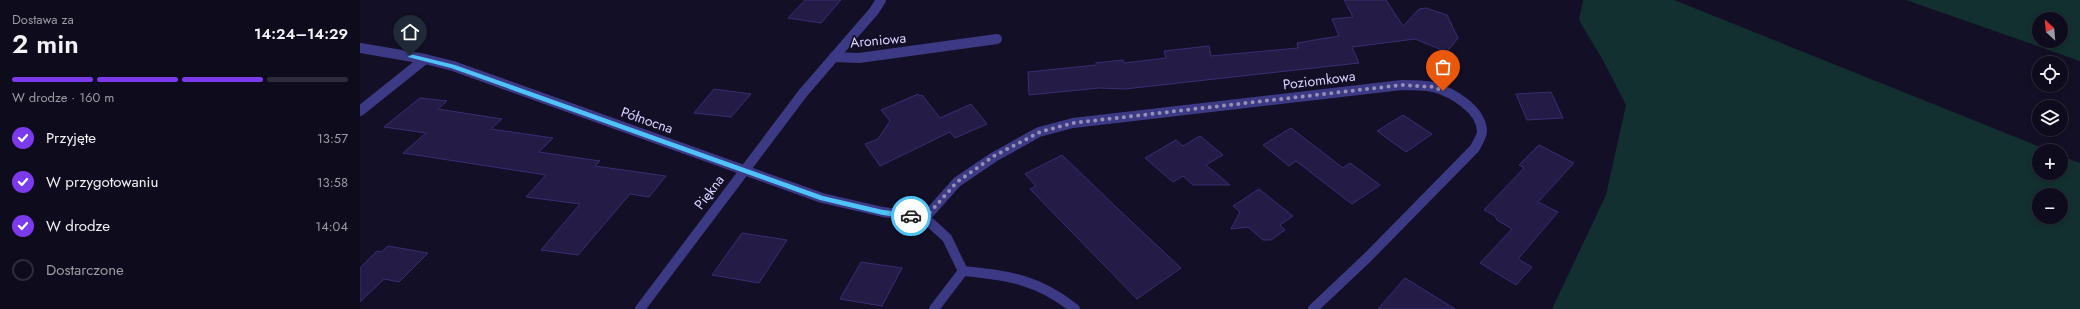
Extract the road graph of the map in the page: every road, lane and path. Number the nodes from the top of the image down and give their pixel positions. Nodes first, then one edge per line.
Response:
1 (881, 0) edge
2 (997, 39) dead end
3 (360, 48) edge
4 (834, 57) junction
5 (425, 59) junction
6 (360, 111) edge
7 (744, 169) junction
8 (925, 218) junction
9 (963, 271) junction
10 (640, 309) edge
11 (934, 309) edge
12 (1075, 309) edge
13 (1313, 309) edge

1 - 4 street, Aroniowa
2 - 4 street, Aroniowa
3 - 5 street, Północna
4 - 7 street, Piękna
5 - 6 street
5 - 7 street, Północna
7 - 8 street, Północna
7 - 10 street, Piękna
8 - 9 street
8 - 13 street, Poziomkowa
9 - 11 street
9 - 12 street

